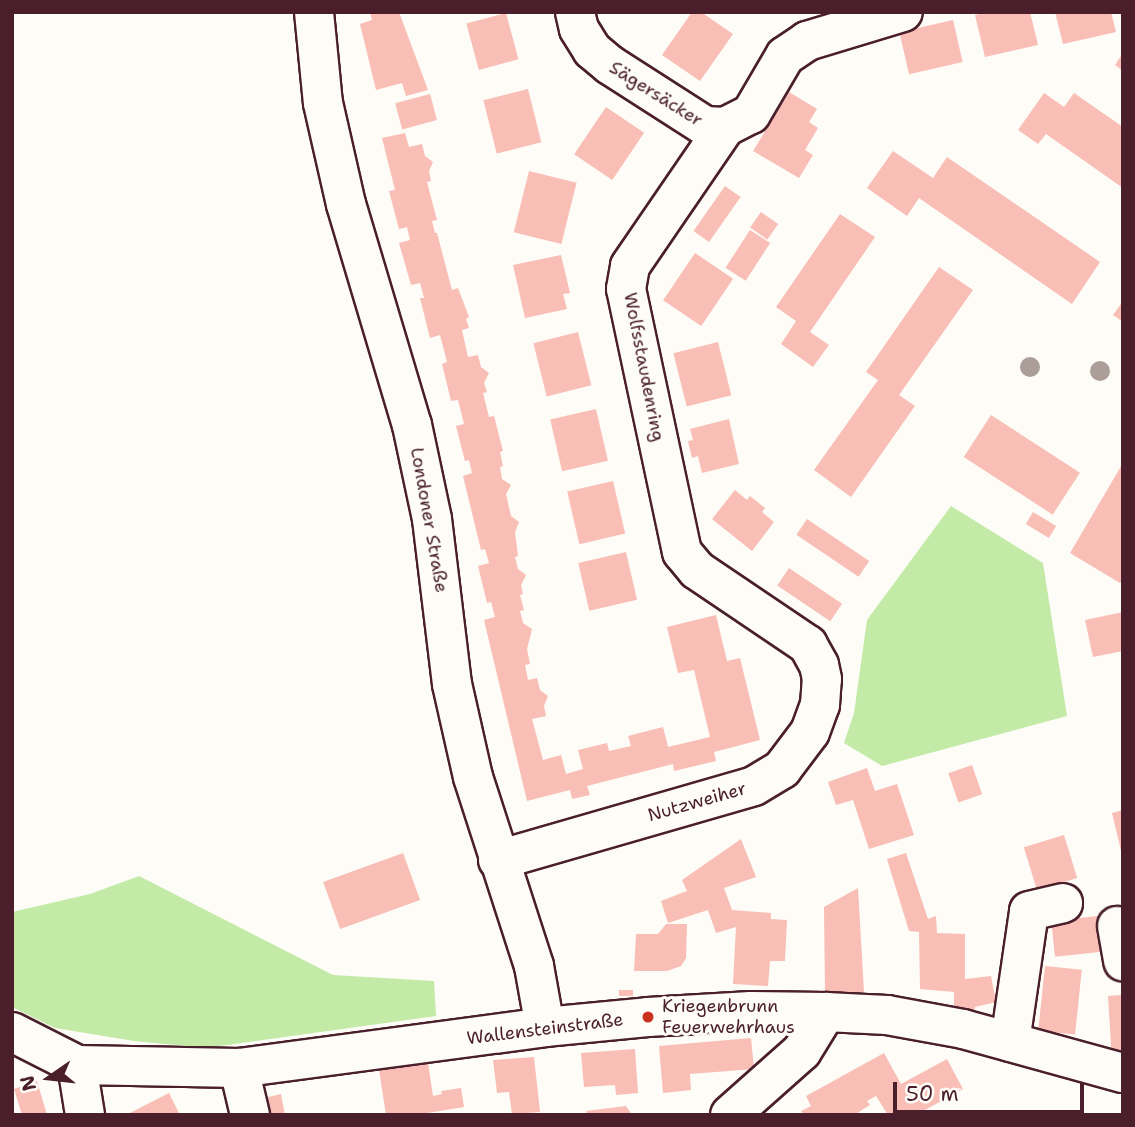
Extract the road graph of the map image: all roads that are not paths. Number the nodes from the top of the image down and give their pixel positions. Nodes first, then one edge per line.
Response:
1 (314, 12) edge
2 (575, 12) edge
3 (903, 12) edge
4 (724, 127) junction
5 (819, 665) joint
6 (498, 860) junction
7 (1063, 903) dead end
8 (825, 1012) junction
9 (545, 1027) junction
10 (12, 1032) edge
11 (1010, 1042) junction
12 (77, 1065) junction
13 (239, 1068) junction
14 (1123, 1073) edge
15 (85, 1115) edge
16 (250, 1115) edge
17 (730, 1115) edge

1 - 6 street, Londoner Straße
2 - 4 street, Sägersäcker
3 - 4 street, Wolfsstaudenring
4 - 5 street, Wolfsstaudenring
5 - 6 street, Nutzweiher
6 - 9 street, Londoner Straße
7 - 11 street
8 - 9 street, Wallensteinstraße
8 - 11 street, Wallensteinstraße
8 - 17 street
9 - 13 street, Wallensteinstraße
10 - 12 street, Wallensteinstraße
11 - 14 street, Wallensteinstraße
12 - 13 street, Wallensteinstraße
12 - 15 street
13 - 16 street

